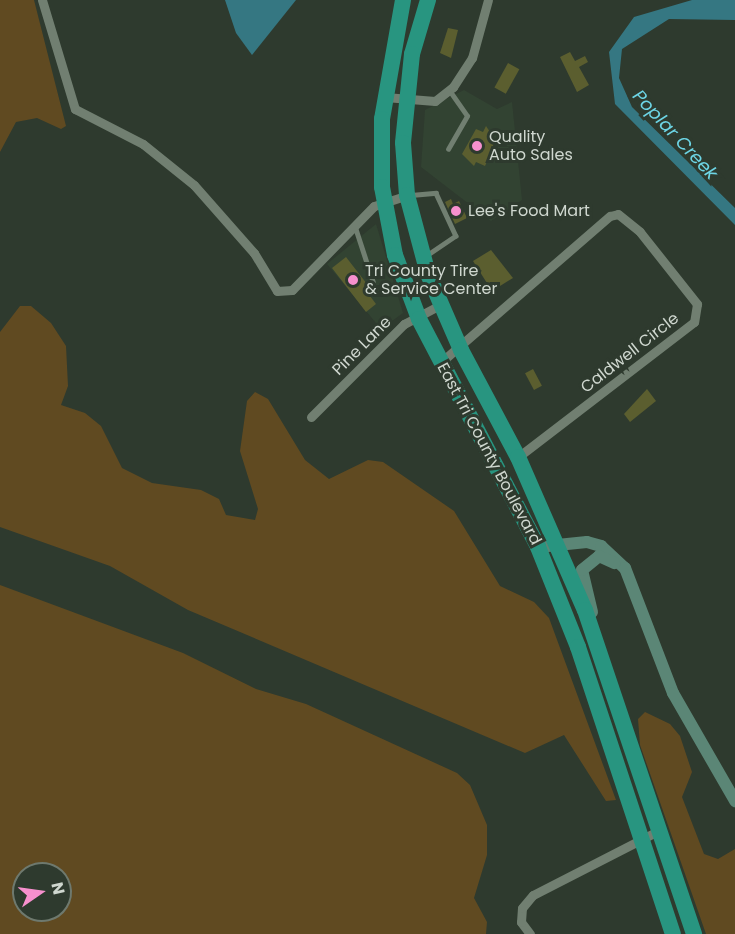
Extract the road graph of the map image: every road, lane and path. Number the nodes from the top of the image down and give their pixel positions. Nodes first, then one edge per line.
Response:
1 (42, 0) edge
2 (428, 0) edge
3 (488, 0) edge
4 (400, 1) edge
5 (449, 90) junction
6 (385, 97) junction
7 (405, 100) junction
8 (448, 149) dead end
9 (407, 195) junction
10 (384, 204) junction
11 (355, 223) junction
12 (423, 258) junction
13 (373, 281) dead end
14 (440, 305) junction
15 (419, 319) junction
16 (461, 350) junction
17 (440, 363) junction
18 (311, 417) dead end
19 (518, 457) junction
20 (558, 543) junction
21 (538, 547) junction
22 (637, 597) junction
23 (608, 677) junction
24 (735, 801) edge
25 (660, 830) junction
26 (640, 837) junction
27 (530, 934) edge
28 (673, 934) edge
29 (694, 934) edge

1 - 11 street
2 - 7 highway, East Tri County Boulevard
3 - 5 street
4 - 6 highway, East Tri County Boulevard
5 - 7 street
5 - 8 lane
6 - 7 street
6 - 10 highway, East Tri County Boulevard
7 - 9 highway, East Tri County Boulevard
9 - 10 street
9 - 12 highway, East Tri County Boulevard
9 - 12 lane
10 - 11 street
10 - 15 highway, East Tri County Boulevard
11 - 13 lane
12 - 14 highway, East Tri County Boulevard
14 - 15 street, Pine Lane
14 - 16 highway, East Tri County Boulevard
15 - 17 highway, East Tri County Boulevard
15 - 18 street, Pine Lane
16 - 17 street, Caldwell Circle
16 - 19 highway, East Tri County Boulevard
16 - 19 street, Caldwell Circle
17 - 21 highway, East Tri County Boulevard
19 - 20 highway, East Tri County Boulevard
20 - 21 main road
20 - 22 main road
20 - 23 highway, East Tri County Boulevard
21 - 26 highway, East Tri County Boulevard
22 - 23 main road
22 - 24 main road
23 - 25 highway, East Tri County Boulevard
25 - 26 street
25 - 29 highway, East Tri County Boulevard
26 - 27 street
26 - 28 highway, East Tri County Boulevard

